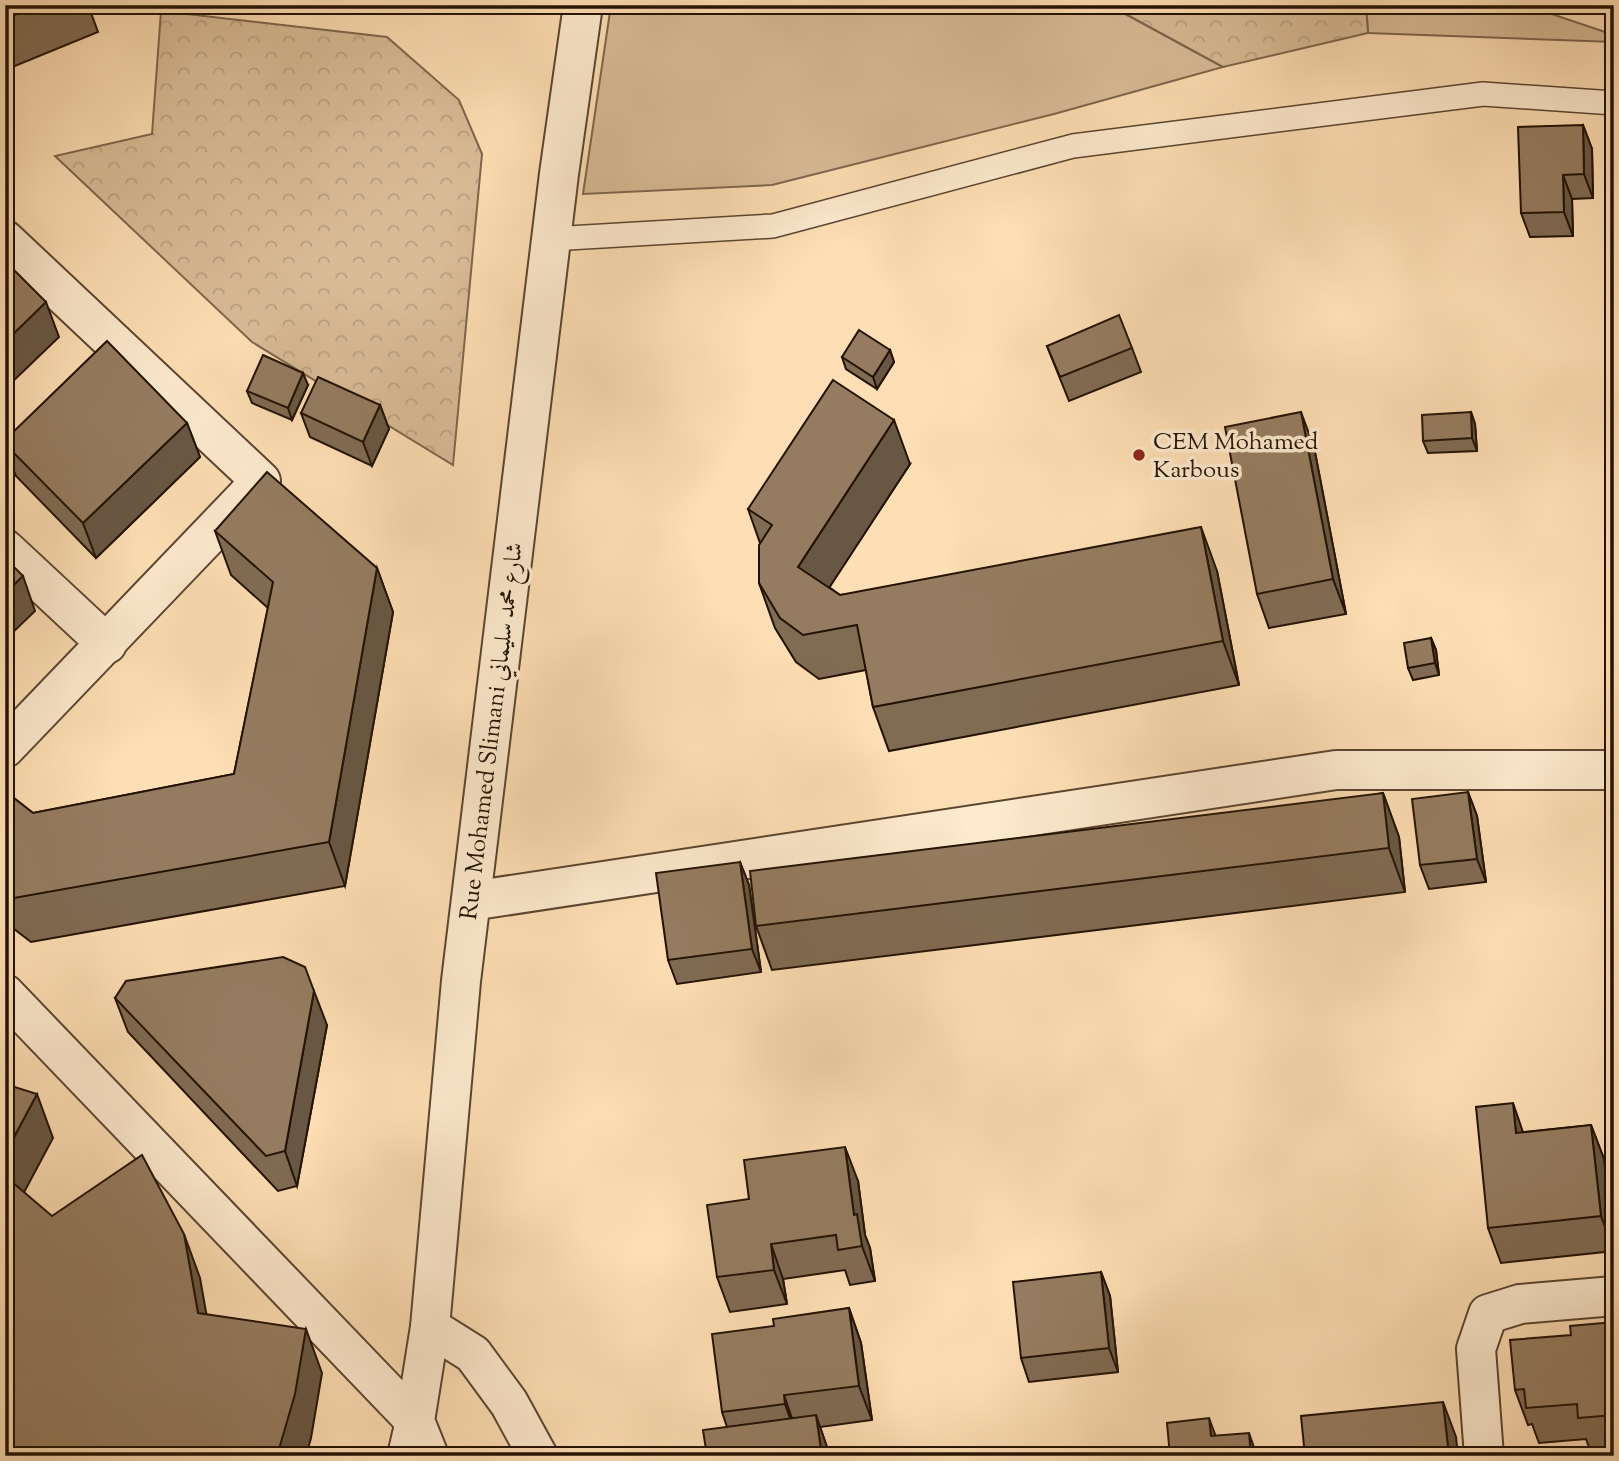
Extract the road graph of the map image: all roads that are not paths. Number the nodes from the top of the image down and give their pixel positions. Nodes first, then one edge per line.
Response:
1 (583, 5) edge
2 (1614, 103) edge
3 (551, 239) junction
4 (5, 240) edge
5 (5, 549) edge
6 (107, 644) junction
7 (5, 748) edge
8 (1614, 770) edge
9 (471, 901) junction
10 (5, 994) edge
11 (1614, 1296) edge
12 (430, 1327) junction
13 (411, 1438) edge
14 (429, 1456) edge
15 (538, 1456) edge
16 (1484, 1456) edge

1 - 3 street, Rue Mohamed Slimani شارع محمد سليماني
2 - 3 lane
3 - 9 street, Rue Mohamed Slimani شارع محمد سليماني
4 - 6 street
5 - 6 street
6 - 7 street
8 - 9 street
9 - 12 street, Rue Mohamed Slimani شارع محمد سليماني
10 - 13 street
11 - 16 street
12 - 13 street, Rue Mohamed Slimani شارع محمد سليماني
12 - 15 street
13 - 14 street

